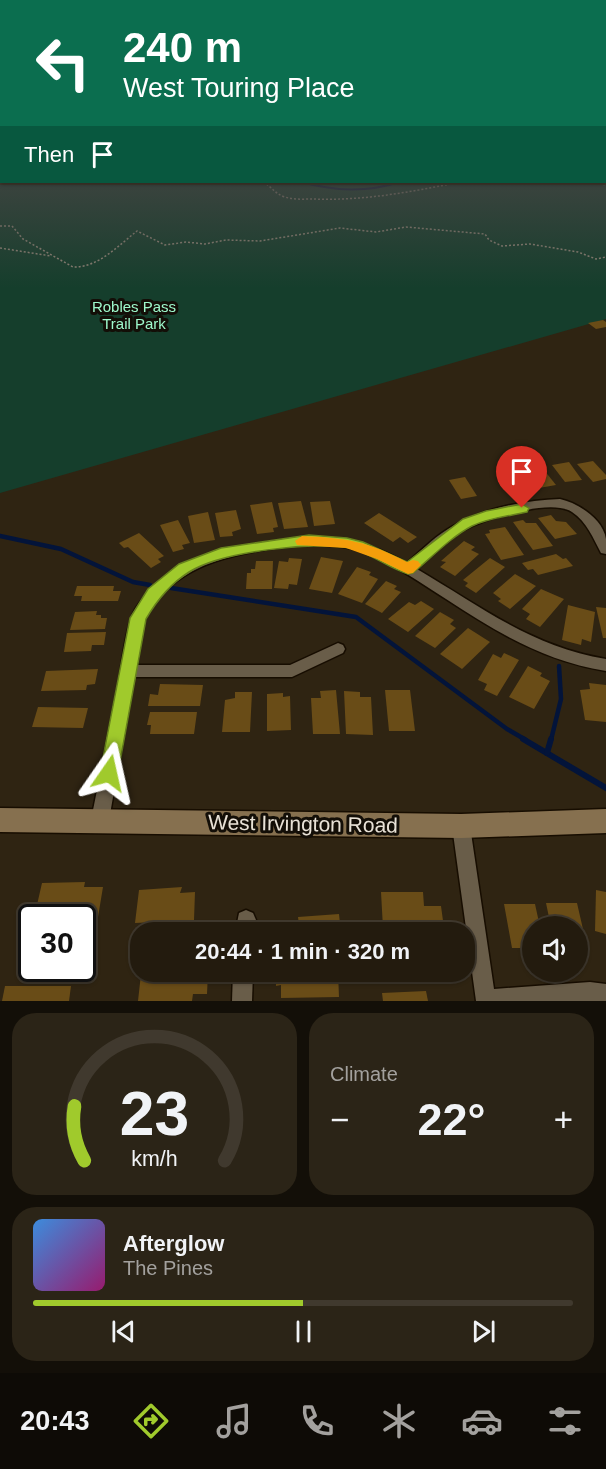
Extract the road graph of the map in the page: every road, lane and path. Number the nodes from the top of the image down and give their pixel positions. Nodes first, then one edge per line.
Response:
1 (279, 195) edge
2 (395, 195) edge
3 (0, 226) edge
4 (0, 248) edge
5 (51, 256) junction
6 (606, 257) edge
7 (606, 550) edge
8 (408, 569) junction
9 (338, 649) dead end
10 (606, 665) edge
11 (129, 671) junction
12 (0, 820) edge
13 (100, 820) junction
14 (606, 821) edge
15 (461, 826) junction
16 (243, 982) edge
17 (606, 994) edge
18 (242, 1001) edge
19 (486, 1001) edge

1 - 2 path
3 - 5 path
4 - 5 path
5 - 6 path
7 - 8 street
8 - 10 street
8 - 11 street
9 - 11 street
11 - 13 street
12 - 13 main road, West Irvington Road
13 - 15 main road, West Irvington Road
14 - 15 main road, West Irvington Road
15 - 19 street
16 - 18 street
17 - 19 street

